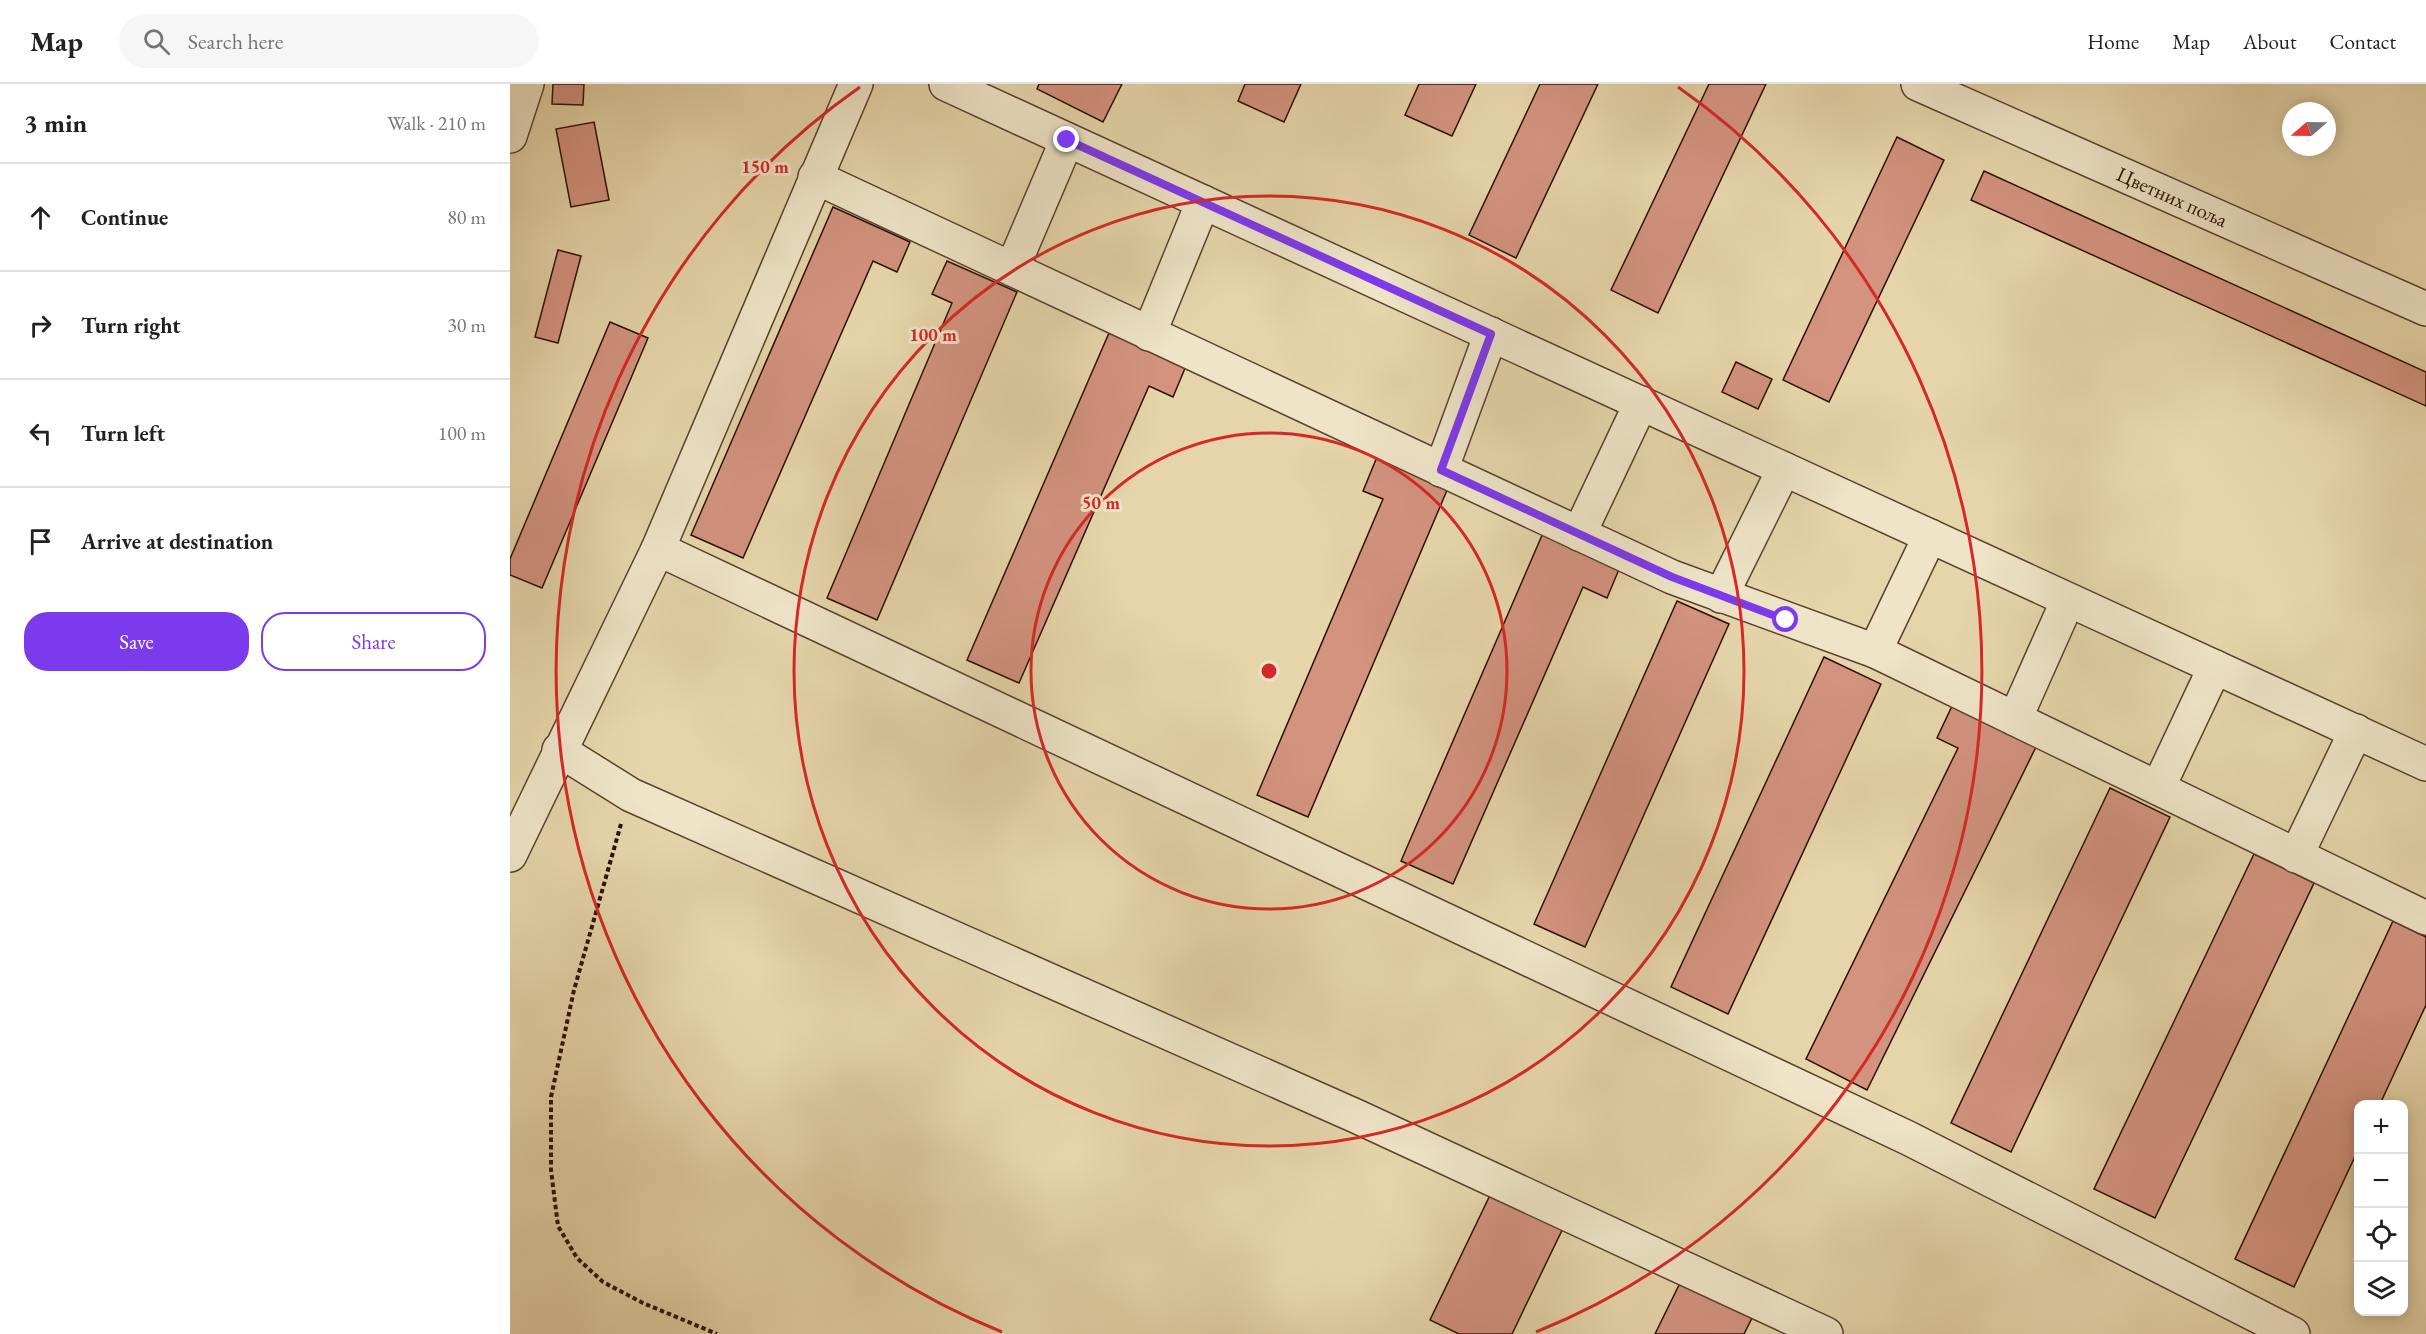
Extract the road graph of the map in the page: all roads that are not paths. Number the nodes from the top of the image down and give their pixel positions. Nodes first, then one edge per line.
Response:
1 (527, 84) edge
2 (856, 84) edge
3 (946, 84) edge
4 (1918, 84) edge
5 (510, 136) edge
6 (1067, 140) junction
7 (815, 177) junction
8 (1203, 202) junction
9 (1012, 270) junction
10 (2426, 309) edge
11 (1149, 334) junction
12 (1491, 334) junction
13 (1641, 403) junction
14 (1784, 469) junction
15 (1441, 470) junction
16 (1579, 534) junction
17 (1930, 536) junction
18 (658, 549) junction
19 (1721, 596) junction
20 (2068, 600) junction
21 (1875, 651) junction
22 (2216, 667) junction
23 (2015, 719) junction
24 (2356, 731) junction
25 (559, 750) junction
26 (2426, 764) edge
27 (2158, 788) junction
28 (510, 855) edge
29 (2296, 856) junction
30 (2426, 918) edge
31 (2286, 1332) edge
32 (1824, 1333) edge

1 - 5 street
2 - 7 street
3 - 6 street
4 - 10 street, Цветних поља
6 - 8 street
6 - 9 street
7 - 9 street
7 - 18 street
8 - 11 street
8 - 12 street
9 - 11 street
11 - 15 street
12 - 13 street
12 - 15 street
13 - 14 street
13 - 16 street
14 - 17 street
14 - 19 street
15 - 16 street
16 - 19 street
17 - 20 street
17 - 21 street
18 - 25 street
18 - 31 street
19 - 21 street
20 - 22 street
20 - 23 street
21 - 23 street
22 - 24 street
22 - 27 street
23 - 27 street
24 - 26 street
24 - 29 street
25 - 28 street
25 - 32 street
27 - 29 street
29 - 30 street

